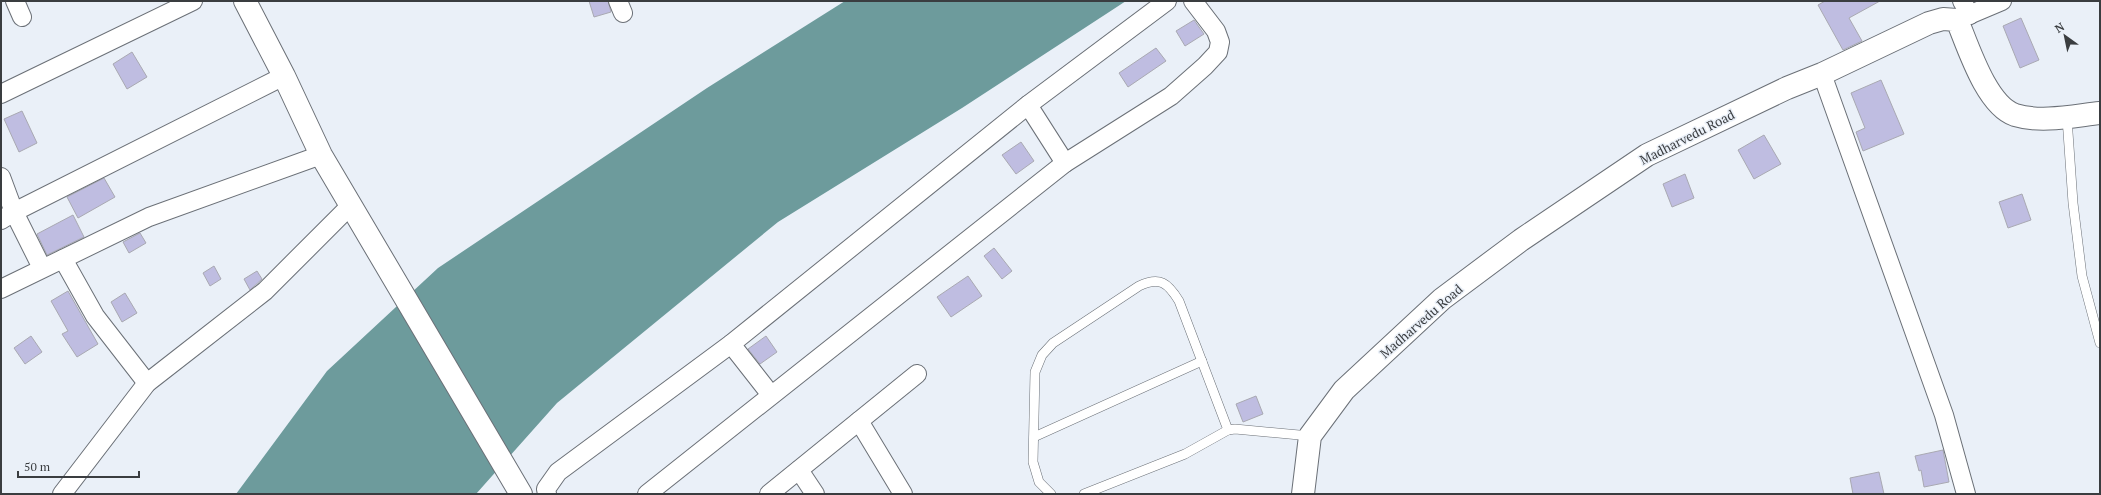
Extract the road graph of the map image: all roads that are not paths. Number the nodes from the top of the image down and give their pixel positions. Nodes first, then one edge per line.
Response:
1 (194, 1) edge
2 (245, 1) edge
3 (1167, 1) edge
4 (1193, 1) edge
5 (2002, 1) edge
6 (1963, 12) edge
7 (1822, 74) junction
8 (284, 76) junction
9 (1, 94) edge
10 (1028, 105) junction
11 (2100, 113) edge
12 (2066, 116) junction
13 (320, 155) junction
14 (1065, 163) junction
15 (1, 177) edge
16 (350, 206) junction
17 (8, 216) edge
18 (63, 259) junction
19 (42, 268) junction
20 (1, 289) edge
21 (2100, 343) edge
22 (731, 344) junction
23 (1202, 361) junction
24 (917, 374) dead end
25 (147, 383) junction
26 (771, 395) junction
27 (859, 421) junction
28 (1228, 430) junction
29 (1034, 436) junction
30 (1310, 436) junction
31 (799, 470) junction
32 (518, 488) edge
33 (62, 494) edge
34 (547, 494) edge
35 (647, 494) edge
36 (769, 494) edge
37 (815, 494) edge
38 (903, 494) edge
39 (1051, 494) edge
40 (1084, 494) edge
41 (1303, 494) edge
42 (1966, 494) edge

1 - 9 street
2 - 8 street
3 - 10 street
4 - 14 street
5 - 6 street
6 - 7 street, Madharvedu Road
6 - 12 street
7 - 30 street, Madharvedu Road
7 - 42 street
8 - 13 street
8 - 17 street
10 - 14 street
10 - 22 street
11 - 12 street
12 - 21 lane
13 - 16 street
13 - 18 street
14 - 26 street
15 - 17 street
16 - 25 street
16 - 32 street
17 - 19 street
18 - 19 street
18 - 25 street
19 - 20 street
22 - 26 street
22 - 34 street
23 - 28 lane
23 - 29 lane
23 - 29 lane
24 - 27 street
25 - 33 street
26 - 35 street
27 - 31 street
27 - 38 street
28 - 30 lane
28 - 40 lane
29 - 39 lane
30 - 41 street, Madharvedu Road
31 - 36 street
31 - 37 street

